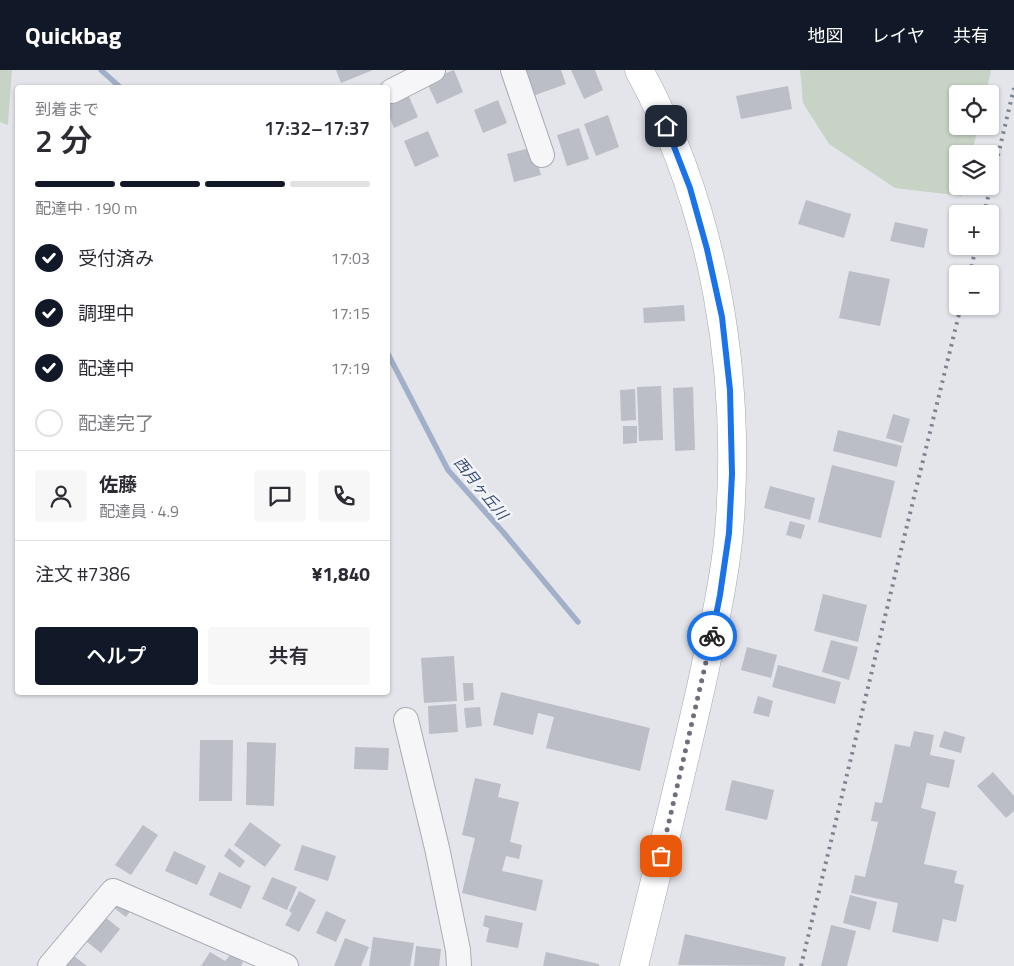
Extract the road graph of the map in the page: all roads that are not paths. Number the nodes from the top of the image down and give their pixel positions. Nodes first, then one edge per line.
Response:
1 (433, 70) edge
2 (513, 70) edge
3 (639, 70) edge
4 (392, 91) dead end
5 (542, 154) dead end
6 (406, 720) dead end
7 (50, 966) edge
8 (286, 966) edge
9 (459, 966) edge
10 (634, 966) edge

1 - 4 street
2 - 5 street
3 - 10 main road
6 - 9 street
7 - 8 street

